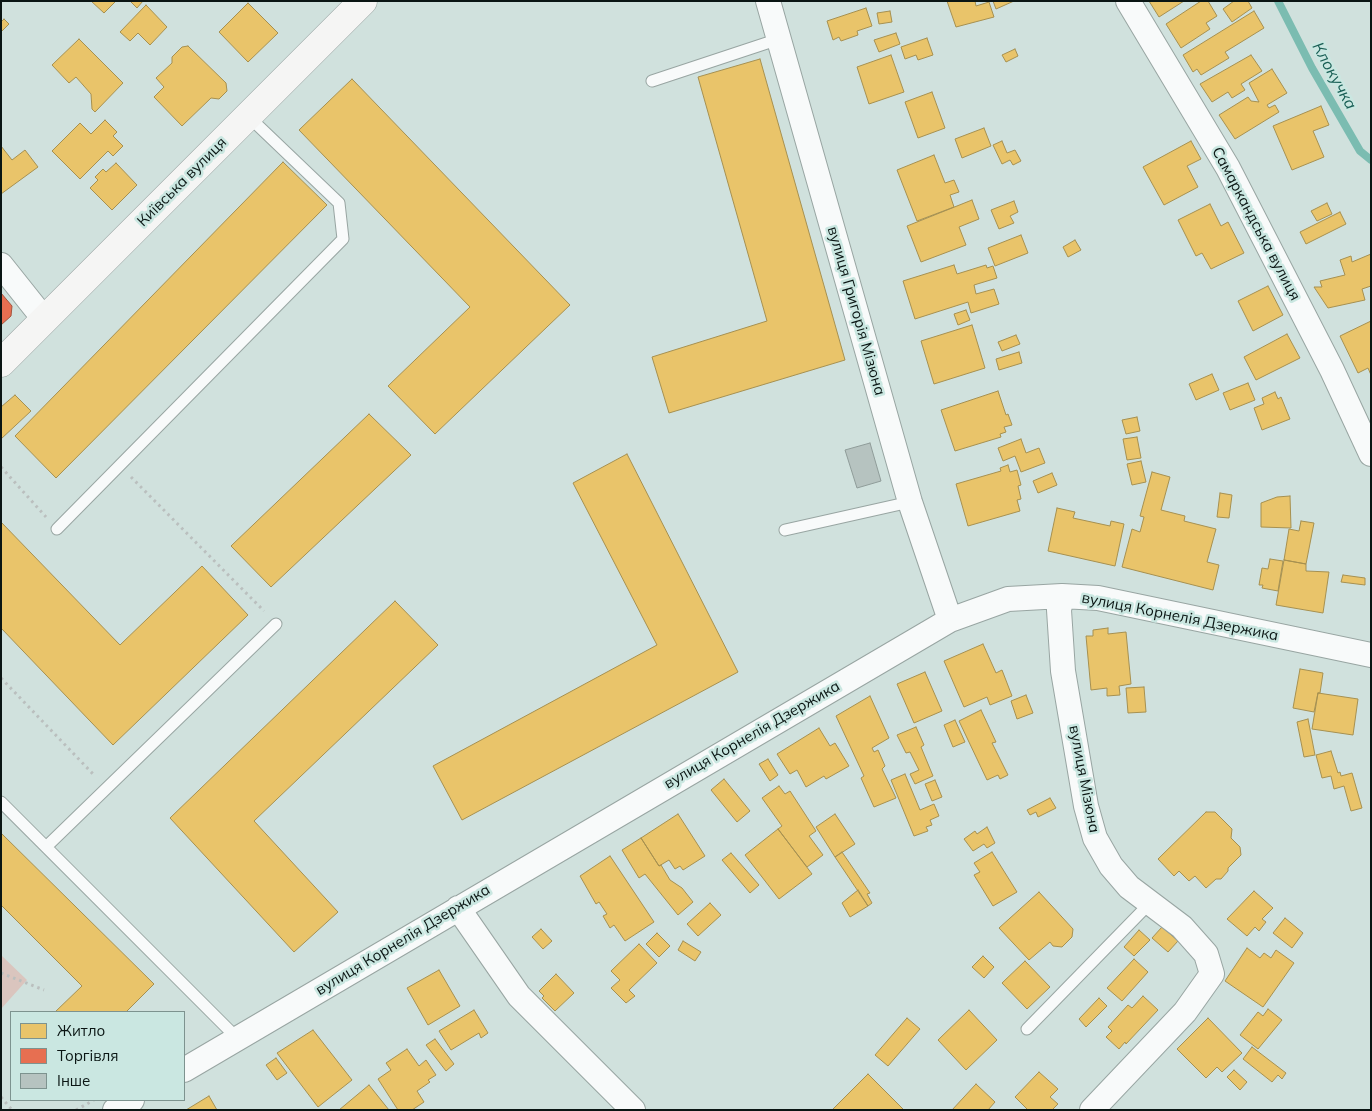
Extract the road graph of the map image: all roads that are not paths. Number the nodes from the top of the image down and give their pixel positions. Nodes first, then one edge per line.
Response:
1 (363, 1) edge
2 (768, 1) edge
3 (1128, 1) edge
4 (779, 39) junction
5 (652, 80) dead end
6 (248, 116) junction
7 (1, 265) edge
8 (44, 319) junction
9 (1, 363) edge
10 (1371, 454) edge
11 (910, 502) junction
12 (58, 529) road end
13 (785, 530) dead end
14 (1062, 596) junction
15 (950, 620) junction
16 (276, 624) road end
17 (1371, 655) edge
18 (1, 802) edge
19 (46, 847) junction
20 (1149, 904) junction
21 (458, 908) junction
22 (1027, 1029) dead end
23 (238, 1038) junction
24 (185, 1069) edge
25 (130, 1101) edge
26 (116, 1110) edge
27 (633, 1110) edge
28 (1092, 1110) edge

1 - 6 street, Київська вулиця
2 - 4 street, вулиця Григорія Мізюна
3 - 10 street, Самаркандська вулиця
4 - 5 lane
4 - 11 street, вулиця Григорія Мізюна
6 - 8 street, Київська вулиця
6 - 12 lane
7 - 8 street
8 - 9 street, Київська вулиця
11 - 13 lane
11 - 15 street, вулиця Григорія Мізюна
14 - 15 street, вулиця Корнелія Дзержика
14 - 17 street, вулиця Корнелія Дзержика
14 - 20 street, вулиця Мізюна
15 - 21 street, вулиця Корнелія Дзержика
16 - 19 lane
18 - 19 lane
19 - 23 lane
20 - 22 lane
20 - 28 street, вулиця Мізюна
21 - 23 street, вулиця Корнелія Дзержика
21 - 27 street
23 - 24 street, вулиця Корнелія Дзержика
25 - 26 street

